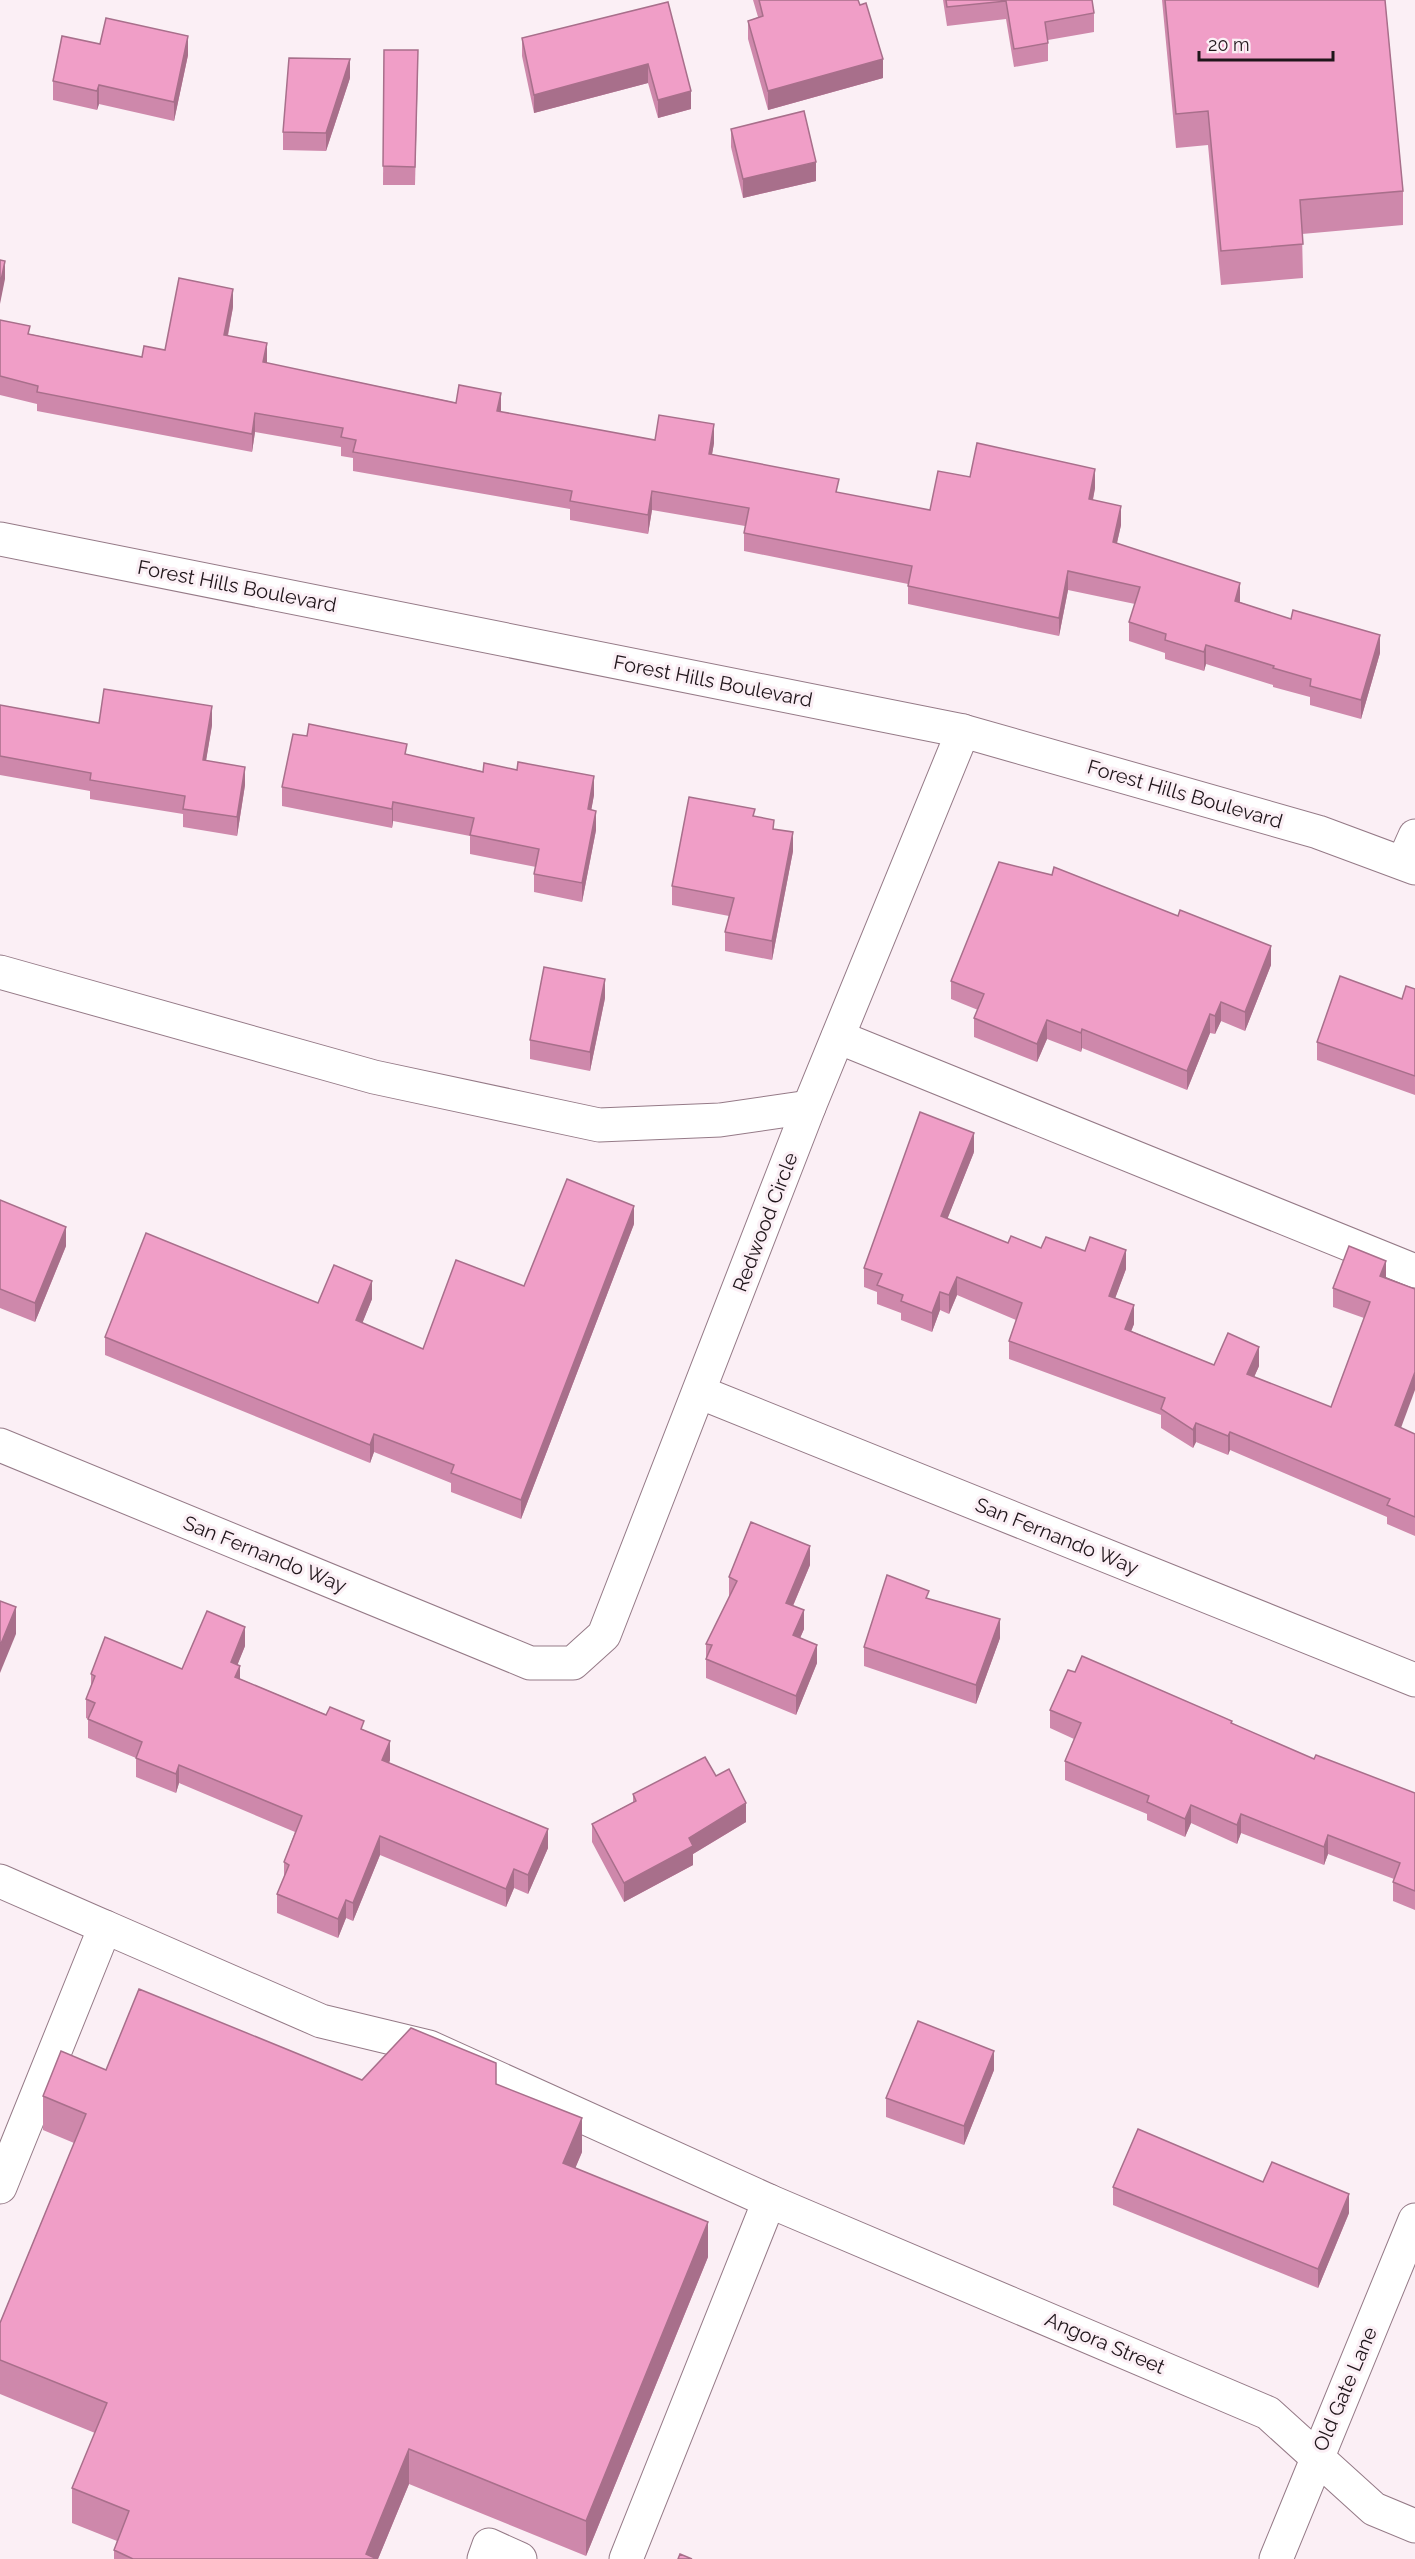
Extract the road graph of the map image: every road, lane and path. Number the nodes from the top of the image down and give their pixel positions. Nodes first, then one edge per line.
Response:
1 (0, 538) edge
2 (963, 731) junction
3 (1411, 856) edge
4 (0, 972) edge
5 (838, 1037) junction
6 (809, 1107) junction
7 (1415, 1271) edge
8 (699, 1392) junction
9 (0, 1445) edge
10 (530, 1663) joint
11 (1415, 1680) edge
12 (0, 1881) edge
13 (105, 1927) junction
14 (0, 2187) edge
15 (769, 2201) junction
16 (1415, 2220) edge
17 (1317, 2456) junction
18 (1415, 2526) edge
19 (630, 2558) edge
20 (484, 2559) edge
21 (520, 2559) edge
22 (1276, 2559) edge

1 - 2 street, Forest Hills Boulevard
2 - 3 street, Forest Hills Boulevard
2 - 5 street, Redwood Circle
4 - 6 street
5 - 6 street, Redwood Circle
5 - 7 street
6 - 8 street, Redwood Circle
8 - 10 street, Redwood Circle
8 - 11 street, San Fernando Way
9 - 10 street, San Fernando Way
12 - 13 street, Angora Street
13 - 14 street
13 - 15 street, Angora Street
15 - 17 street, Angora Street
15 - 19 street
16 - 17 street, Old Gate Lane
17 - 18 street, Angora Street
17 - 22 street, Old Gate Lane
20 - 21 street

